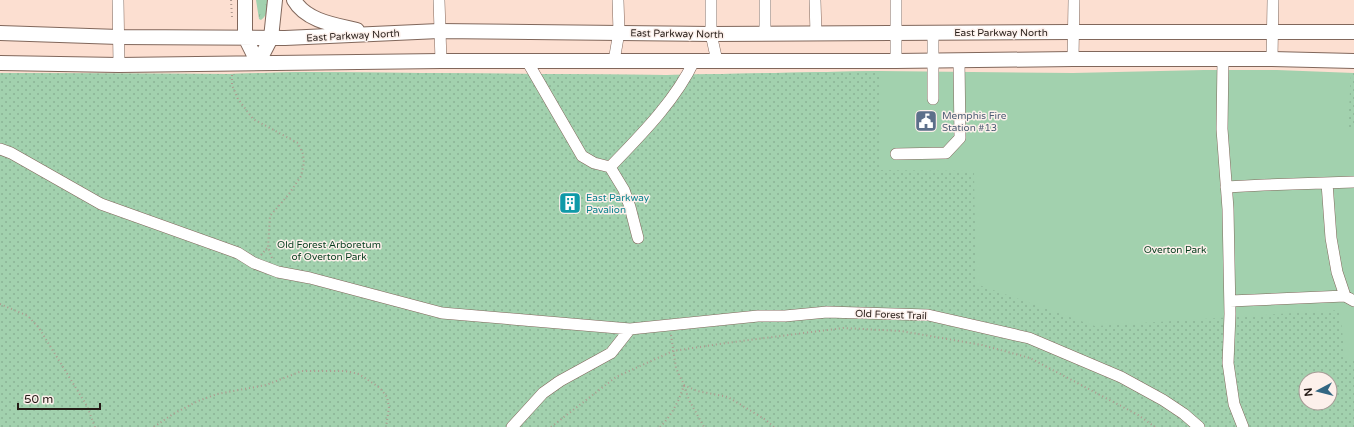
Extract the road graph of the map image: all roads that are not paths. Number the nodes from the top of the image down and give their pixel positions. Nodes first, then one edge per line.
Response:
1 (118, 0) edge
2 (245, 0) edge
3 (275, 0) edge
4 (294, 0) edge
5 (439, 0) edge
6 (618, 0) edge
7 (711, 0) edge
8 (765, 0) edge
9 (815, 0) edge
10 (896, 0) edge
11 (1074, 0) edge
12 (1273, 0) edge
13 (439, 31) junction
14 (619, 32) junction
15 (1074, 32) junction
16 (1273, 32) junction
17 (1354, 32) edge
18 (0, 33) edge
19 (896, 33) junction
20 (933, 33) junction
21 (375, 34) junction
22 (711, 34) junction
23 (765, 34) junction
24 (816, 34) junction
25 (119, 36) junction
26 (245, 37) junction
27 (271, 38) junction
28 (1073, 59) junction
29 (1223, 59) junction
30 (1272, 59) junction
31 (959, 60) junction
32 (441, 61) junction
33 (528, 61) junction
34 (614, 61) junction
35 (694, 61) junction
36 (717, 61) junction
37 (896, 61) junction
38 (933, 61) junction
39 (1354, 61) edge
40 (0, 63) edge
41 (258, 63) junction
42 (119, 65) junction
43 (933, 99) dead end
44 (0, 149) edge
45 (896, 154) dead end
46 (610, 167) junction
47 (1354, 182) edge
48 (1327, 183) junction
49 (1226, 187) junction
50 (638, 238) dead end
51 (1349, 298) edge
52 (1230, 301) junction
53 (630, 329) junction
54 (512, 427) edge
55 (1199, 427) edge
56 (1243, 427) edge

1 - 25 street
2 - 26 main road
3 - 27 main road
4 - 21 main road
5 - 13 street
6 - 14 street
7 - 22 street
8 - 23 street
9 - 24 street
10 - 19 street
11 - 15 street
12 - 16 street
13 - 14 main road, East Parkway North
13 - 21 main road, East Parkway North
13 - 32 street
14 - 22 main road, East Parkway North
14 - 34 street
15 - 16 main road, East Parkway North
15 - 20 main road, East Parkway North
15 - 28 street
16 - 17 main road, East Parkway North
16 - 30 street
18 - 25 main road, East Parkway North
19 - 20 main road, East Parkway North
19 - 24 main road, East Parkway North
19 - 37 street
20 - 38 street
21 - 27 main road, East Parkway North
22 - 23 main road, East Parkway North
22 - 36 street
23 - 24 main road, East Parkway North
25 - 26 main road, East Parkway North
25 - 42 street
26 - 27 main road, East Parkway North
26 - 41 main road
27 - 41 main road
28 - 29 main road
28 - 31 main road
29 - 30 main road
29 - 49 street
30 - 39 main road
31 - 38 main road
31 - 45 street
32 - 33 main road
32 - 41 main road
33 - 34 main road
33 - 46 street
34 - 35 main road
35 - 36 main road
35 - 46 street
36 - 37 main road
37 - 38 main road
38 - 43 street
40 - 42 main road
41 - 42 main road
44 - 53 street, Old Forest Trail
46 - 50 street
47 - 48 street
48 - 49 street
48 - 51 street
49 - 52 street
51 - 52 street
52 - 56 street
53 - 54 street
53 - 55 street, Old Forest Trail

